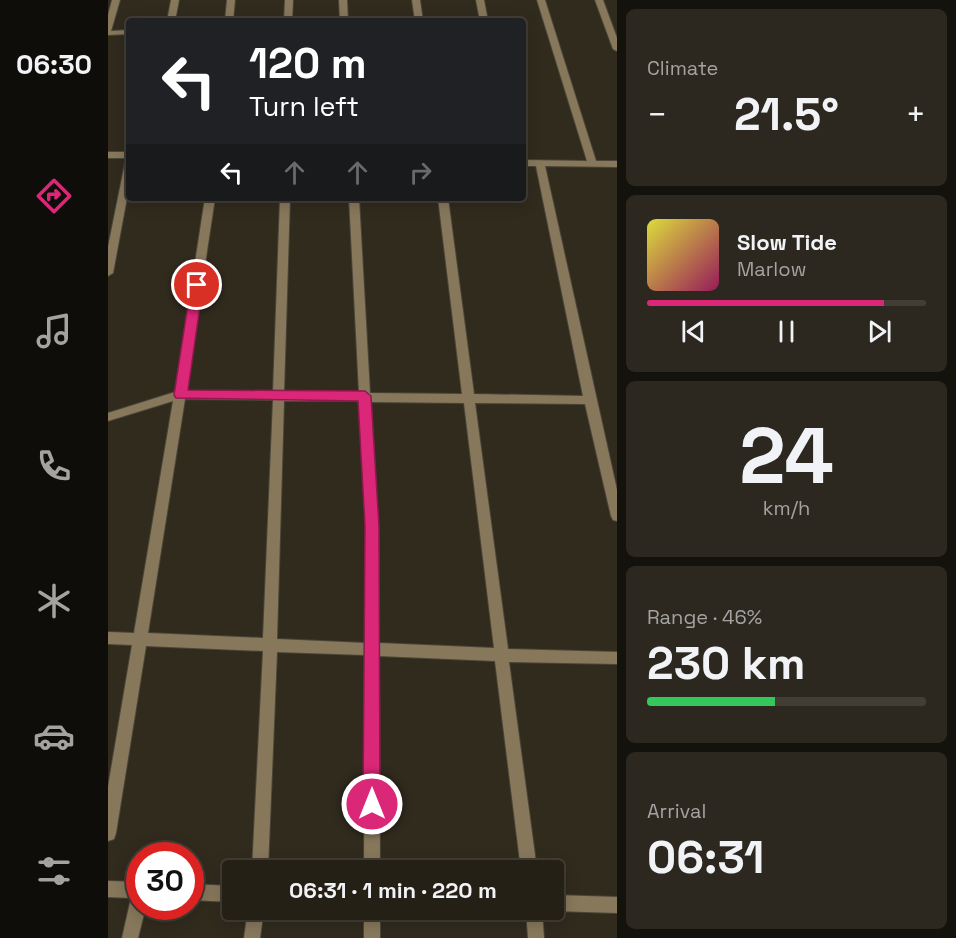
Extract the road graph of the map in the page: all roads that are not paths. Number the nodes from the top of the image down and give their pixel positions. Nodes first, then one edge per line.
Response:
1 (116, 0) edge
2 (175, 0) edge
3 (231, 0) edge
4 (289, 0) edge
5 (343, 0) edge
6 (416, 0) edge
7 (480, 0) edge
8 (541, 0) edge
9 (599, 0) edge
10 (172, 18) edge
11 (229, 18) edge
12 (288, 18) edge
13 (344, 18) edge
14 (419, 18) edge
15 (483, 18) edge
16 (108, 31) edge
17 (126, 32) edge
18 (617, 49) edge
19 (108, 155) edge
20 (126, 156) edge
21 (526, 163) edge
22 (540, 163) junction
23 (592, 164) junction
24 (617, 164) edge
25 (126, 179) edge
26 (210, 201) edge
27 (285, 201) edge
28 (354, 201) edge
29 (443, 201) edge
30 (108, 273) edge
31 (180, 395) junction
32 (279, 396) junction
33 (365, 396) junction
34 (468, 397) junction
35 (590, 400) junction
36 (108, 417) edge
37 (617, 516) edge
38 (108, 638) edge
39 (140, 639) junction
40 (270, 644) junction
41 (372, 649) junction
42 (502, 655) junction
43 (617, 658) edge
44 (108, 833) edge
45 (260, 860) edge
46 (372, 860) edge
47 (529, 860) edge
48 (108, 890) edge
49 (126, 890) edge
50 (204, 893) edge
51 (222, 894) edge
52 (564, 903) edge
53 (617, 905) edge
54 (134, 920) edge
55 (254, 920) edge
56 (372, 920) edge
57 (535, 920) edge
58 (130, 938) edge
59 (252, 938) edge
60 (372, 938) edge
61 (536, 938) edge

1 - 16 street
2 - 10 street
3 - 11 street
4 - 12 street
5 - 13 street
6 - 14 street
7 - 15 street
8 - 23 street
9 - 18 street
16 - 17 street
19 - 20 street
21 - 22 street
22 - 23 street
22 - 35 street
23 - 24 street
25 - 30 street
26 - 31 street
27 - 32 street
28 - 33 street
29 - 34 street
31 - 32 street
31 - 36 street
31 - 39 street
32 - 33 street
32 - 40 street
33 - 34 street
33 - 41 street
34 - 35 street
34 - 42 street
35 - 37 street
38 - 39 street
39 - 40 street
39 - 44 street
40 - 41 street
40 - 45 street
41 - 42 street
41 - 46 street
42 - 43 street
42 - 47 street
48 - 49 street
50 - 51 street
52 - 53 street
54 - 58 street
55 - 59 street
56 - 60 street
57 - 61 street

